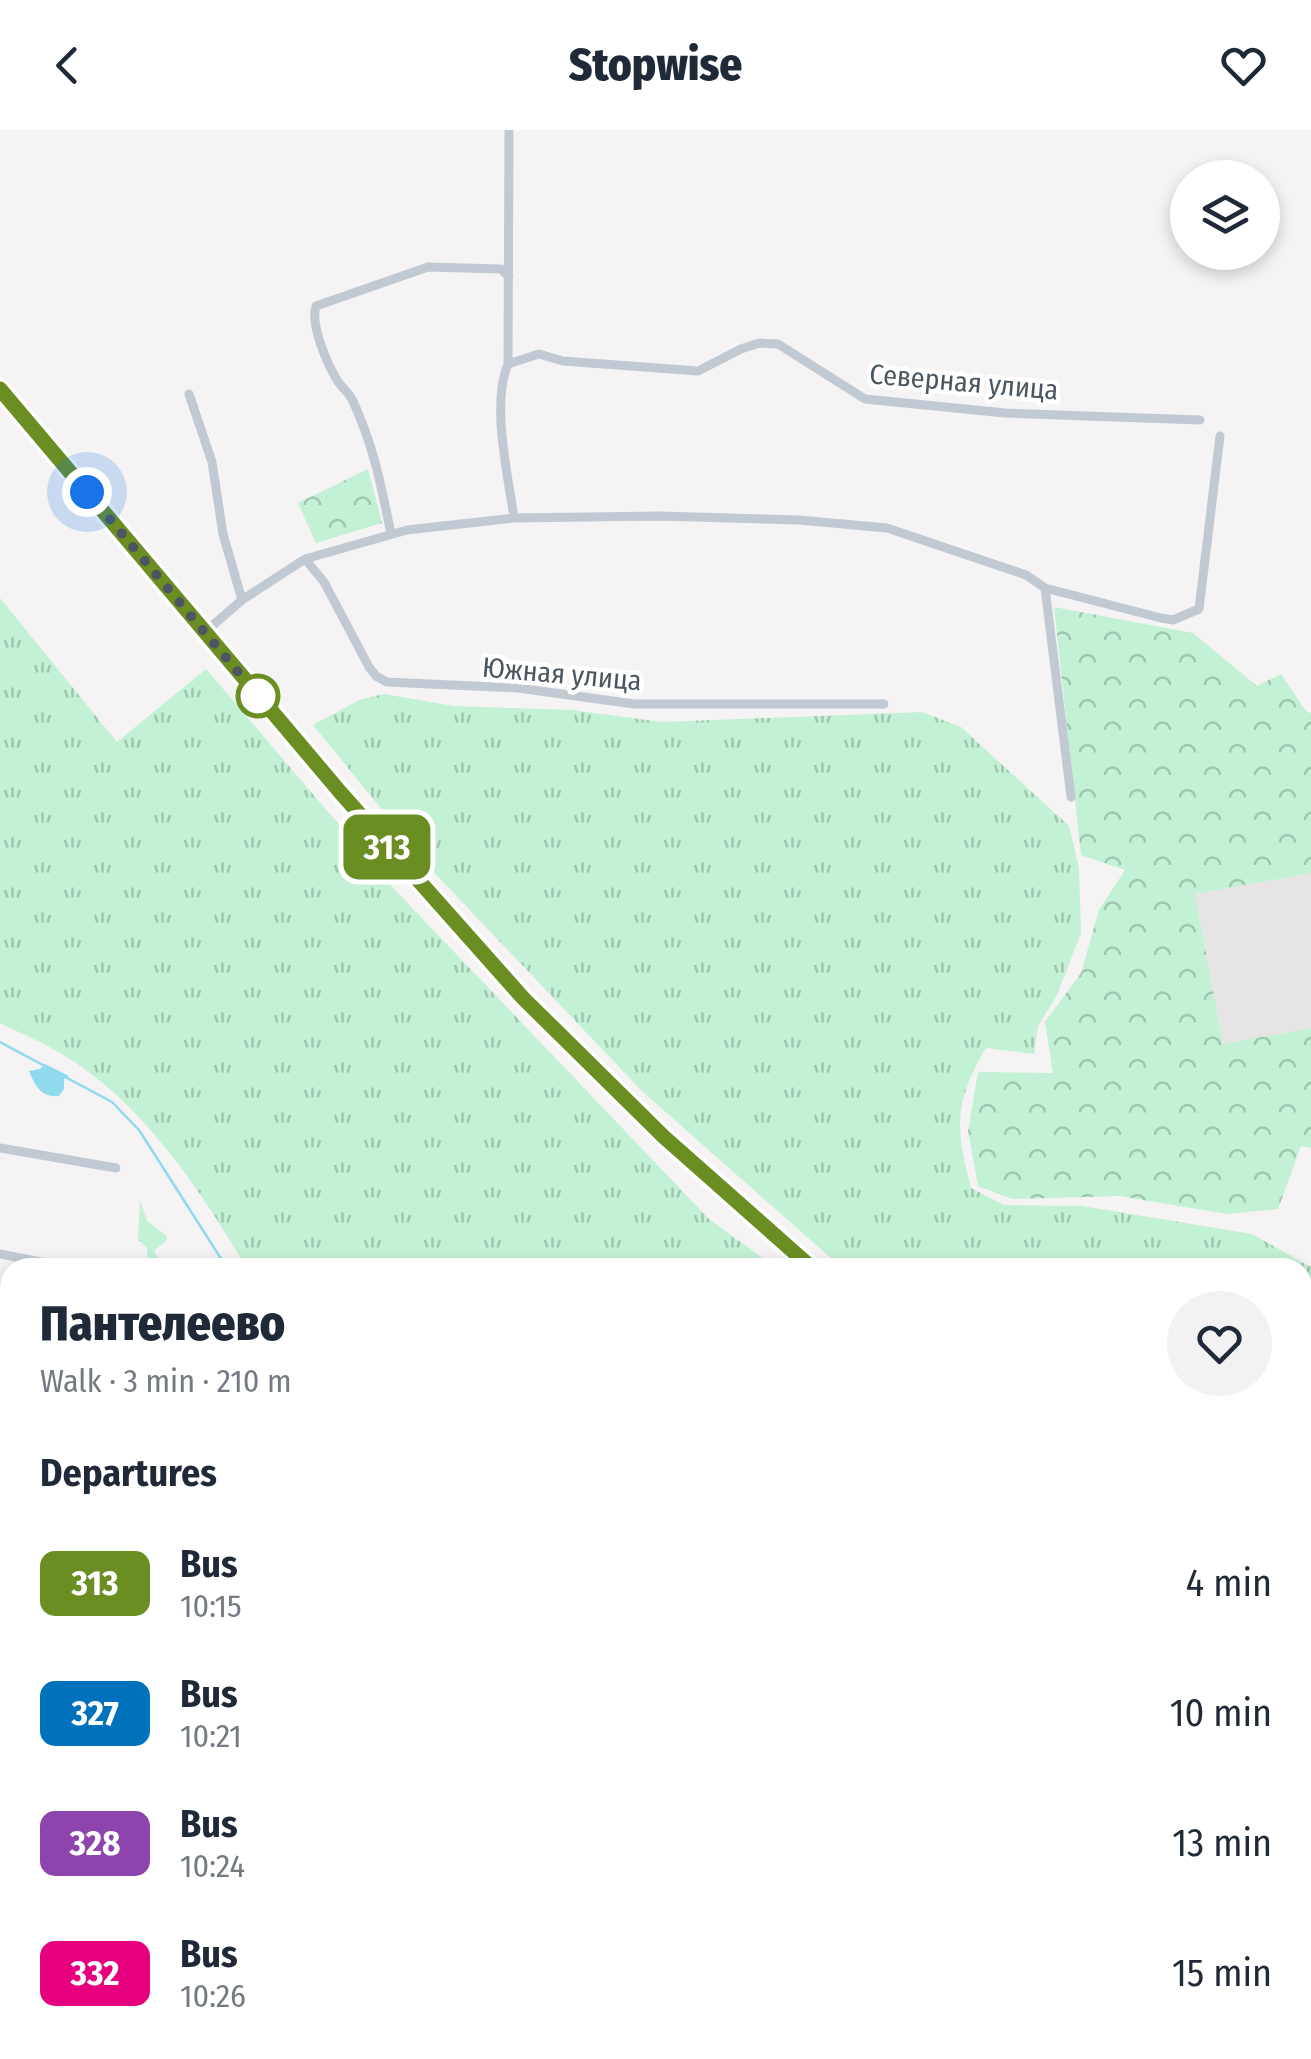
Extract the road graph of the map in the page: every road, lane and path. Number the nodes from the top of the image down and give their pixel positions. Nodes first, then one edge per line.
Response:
1 (509, 130) edge
2 (509, 277) junction
3 (508, 364) junction
4 (0, 389) edge
5 (189, 394) dead end
6 (1200, 420) dead end
7 (1220, 436) dead end
8 (514, 518) junction
9 (391, 534) junction
10 (305, 559) junction
11 (1045, 588) junction
12 (242, 600) junction
13 (204, 633) junction
14 (884, 704) dead end
15 (1072, 797) dead end
16 (0, 1148) edge
17 (116, 1168) dead end
18 (801, 1258) edge

1 - 2 street
2 - 3 street
2 - 9 street
3 - 6 street, Северная улица
3 - 8 street
4 - 13 main road
5 - 12 street
7 - 11 street
8 - 9 street
8 - 11 street
9 - 10 street
10 - 12 street
10 - 14 street, Южная улица
11 - 15 street
12 - 13 street
13 - 18 main road
16 - 17 street

